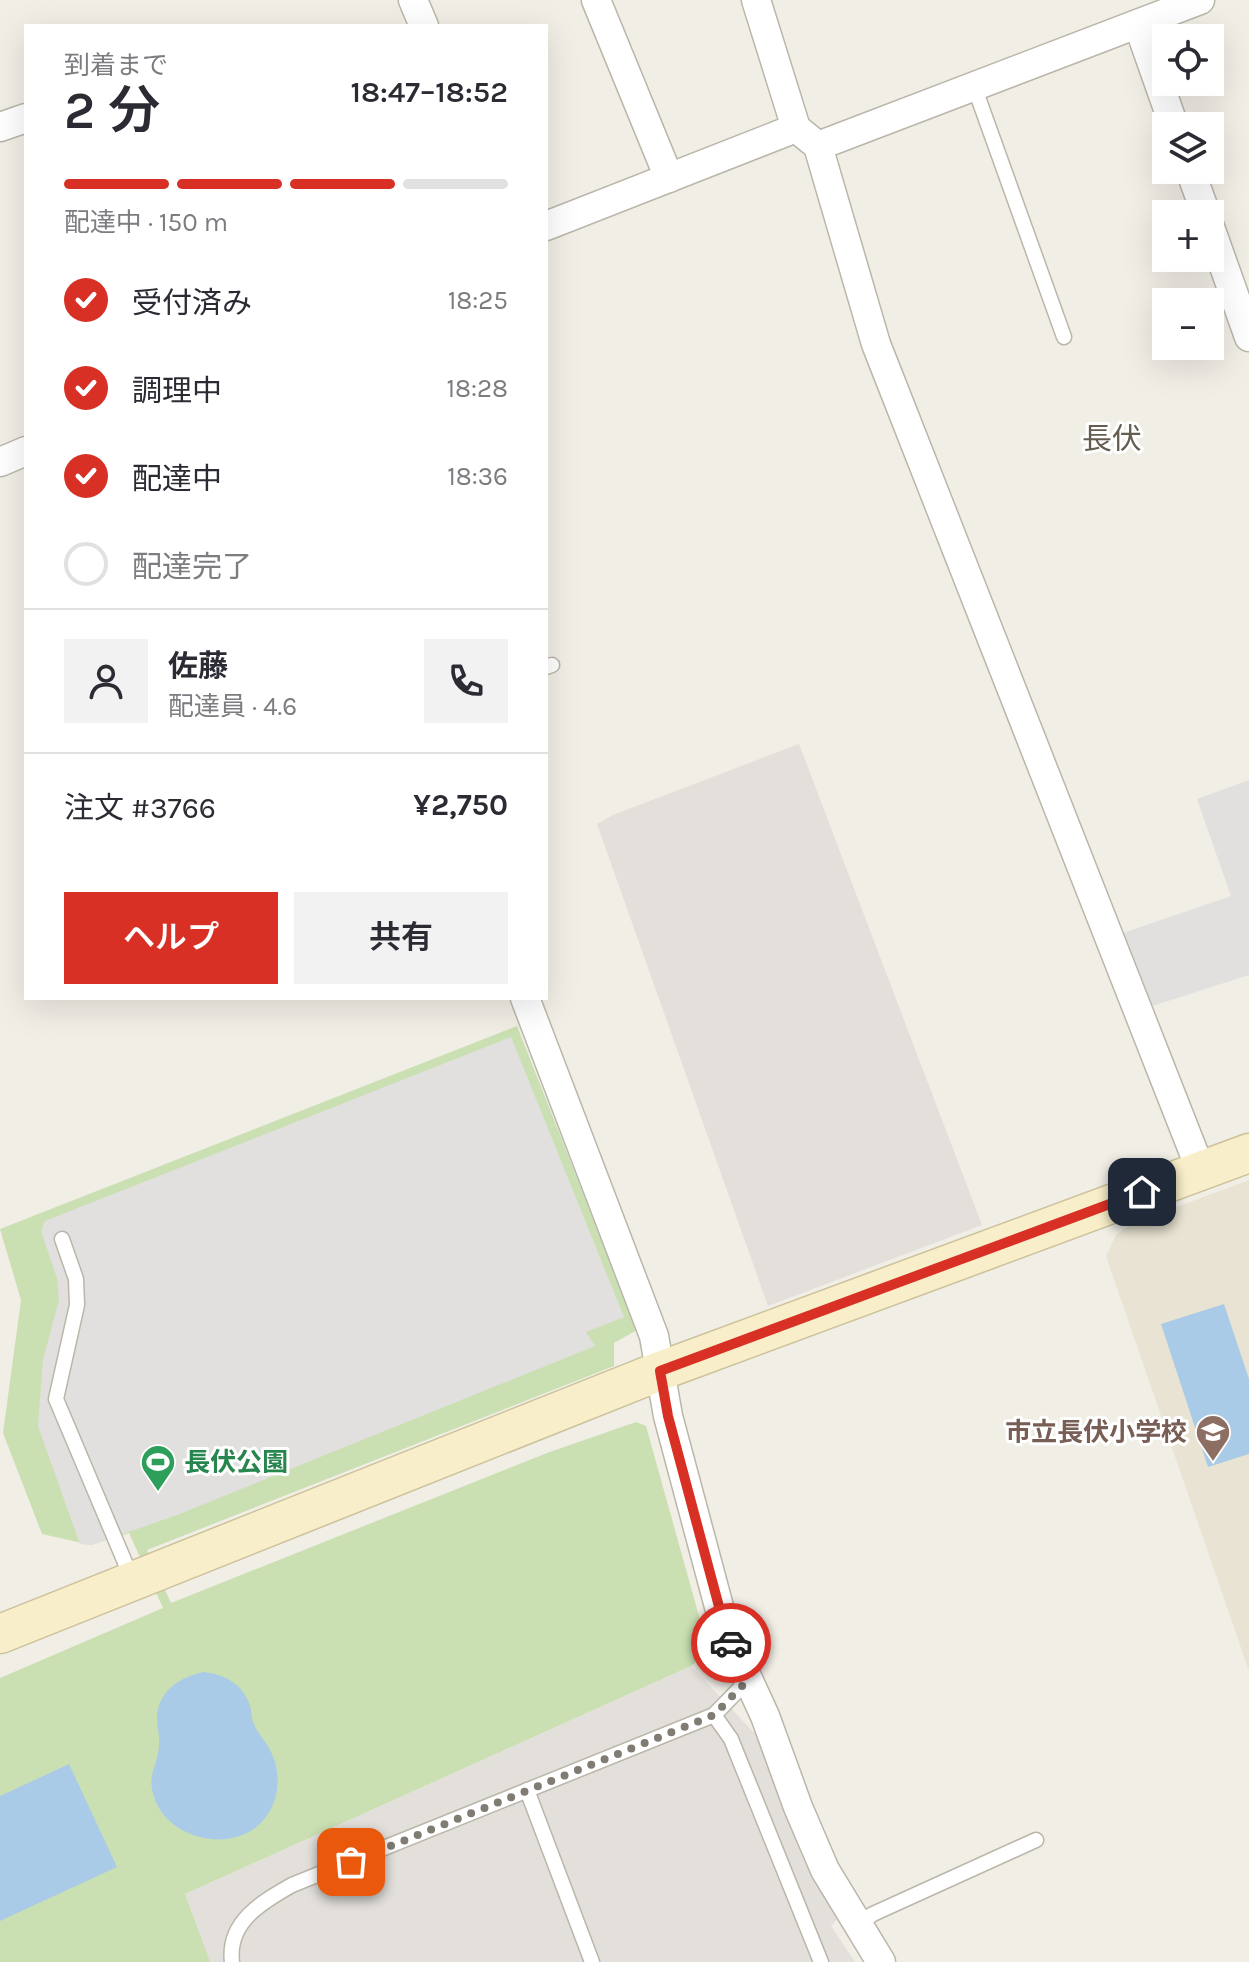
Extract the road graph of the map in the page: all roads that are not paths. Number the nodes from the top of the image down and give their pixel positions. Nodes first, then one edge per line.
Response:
1 (413, 0) edge
2 (596, 0) edge
3 (756, 0) edge
4 (1200, 0) edge
5 (423, 24) edge
6 (1138, 24) junction
7 (974, 86) junction
8 (1169, 112) edge
9 (24, 119) edge
10 (0, 127) edge
11 (796, 128) junction
12 (818, 146) junction
13 (669, 178) junction
14 (548, 225) edge
15 (1224, 266) edge
16 (1064, 337) dead end
17 (1249, 337) edge
18 (24, 452) edge
19 (0, 462) edge
20 (526, 1000) edge
21 (1249, 1153) edge
22 (1201, 1171) junction
23 (62, 1239) dead end
24 (660, 1371) junction
25 (132, 1580) junction
26 (0, 1634) edge
27 (747, 1681) junction
28 (714, 1715) junction
29 (527, 1790) junction
30 (1036, 1840) dead end
31 (857, 1924) junction
32 (232, 1962) edge
33 (592, 1962) edge
34 (821, 1962) edge
35 (881, 1962) edge

1 - 5 street
2 - 13 street
3 - 11 street
4 - 6 street
6 - 7 street
6 - 8 street
7 - 12 street
7 - 16 lane
9 - 10 street
11 - 12 street
11 - 13 street
12 - 22 street
13 - 14 street
15 - 17 street
18 - 19 street
20 - 24 street
21 - 22 street
22 - 24 street
23 - 25 lane
24 - 25 street
24 - 27 street
25 - 26 street
27 - 28 lane
27 - 31 street
28 - 29 lane
28 - 34 lane
29 - 32 lane
29 - 33 lane
30 - 31 lane
31 - 35 street

